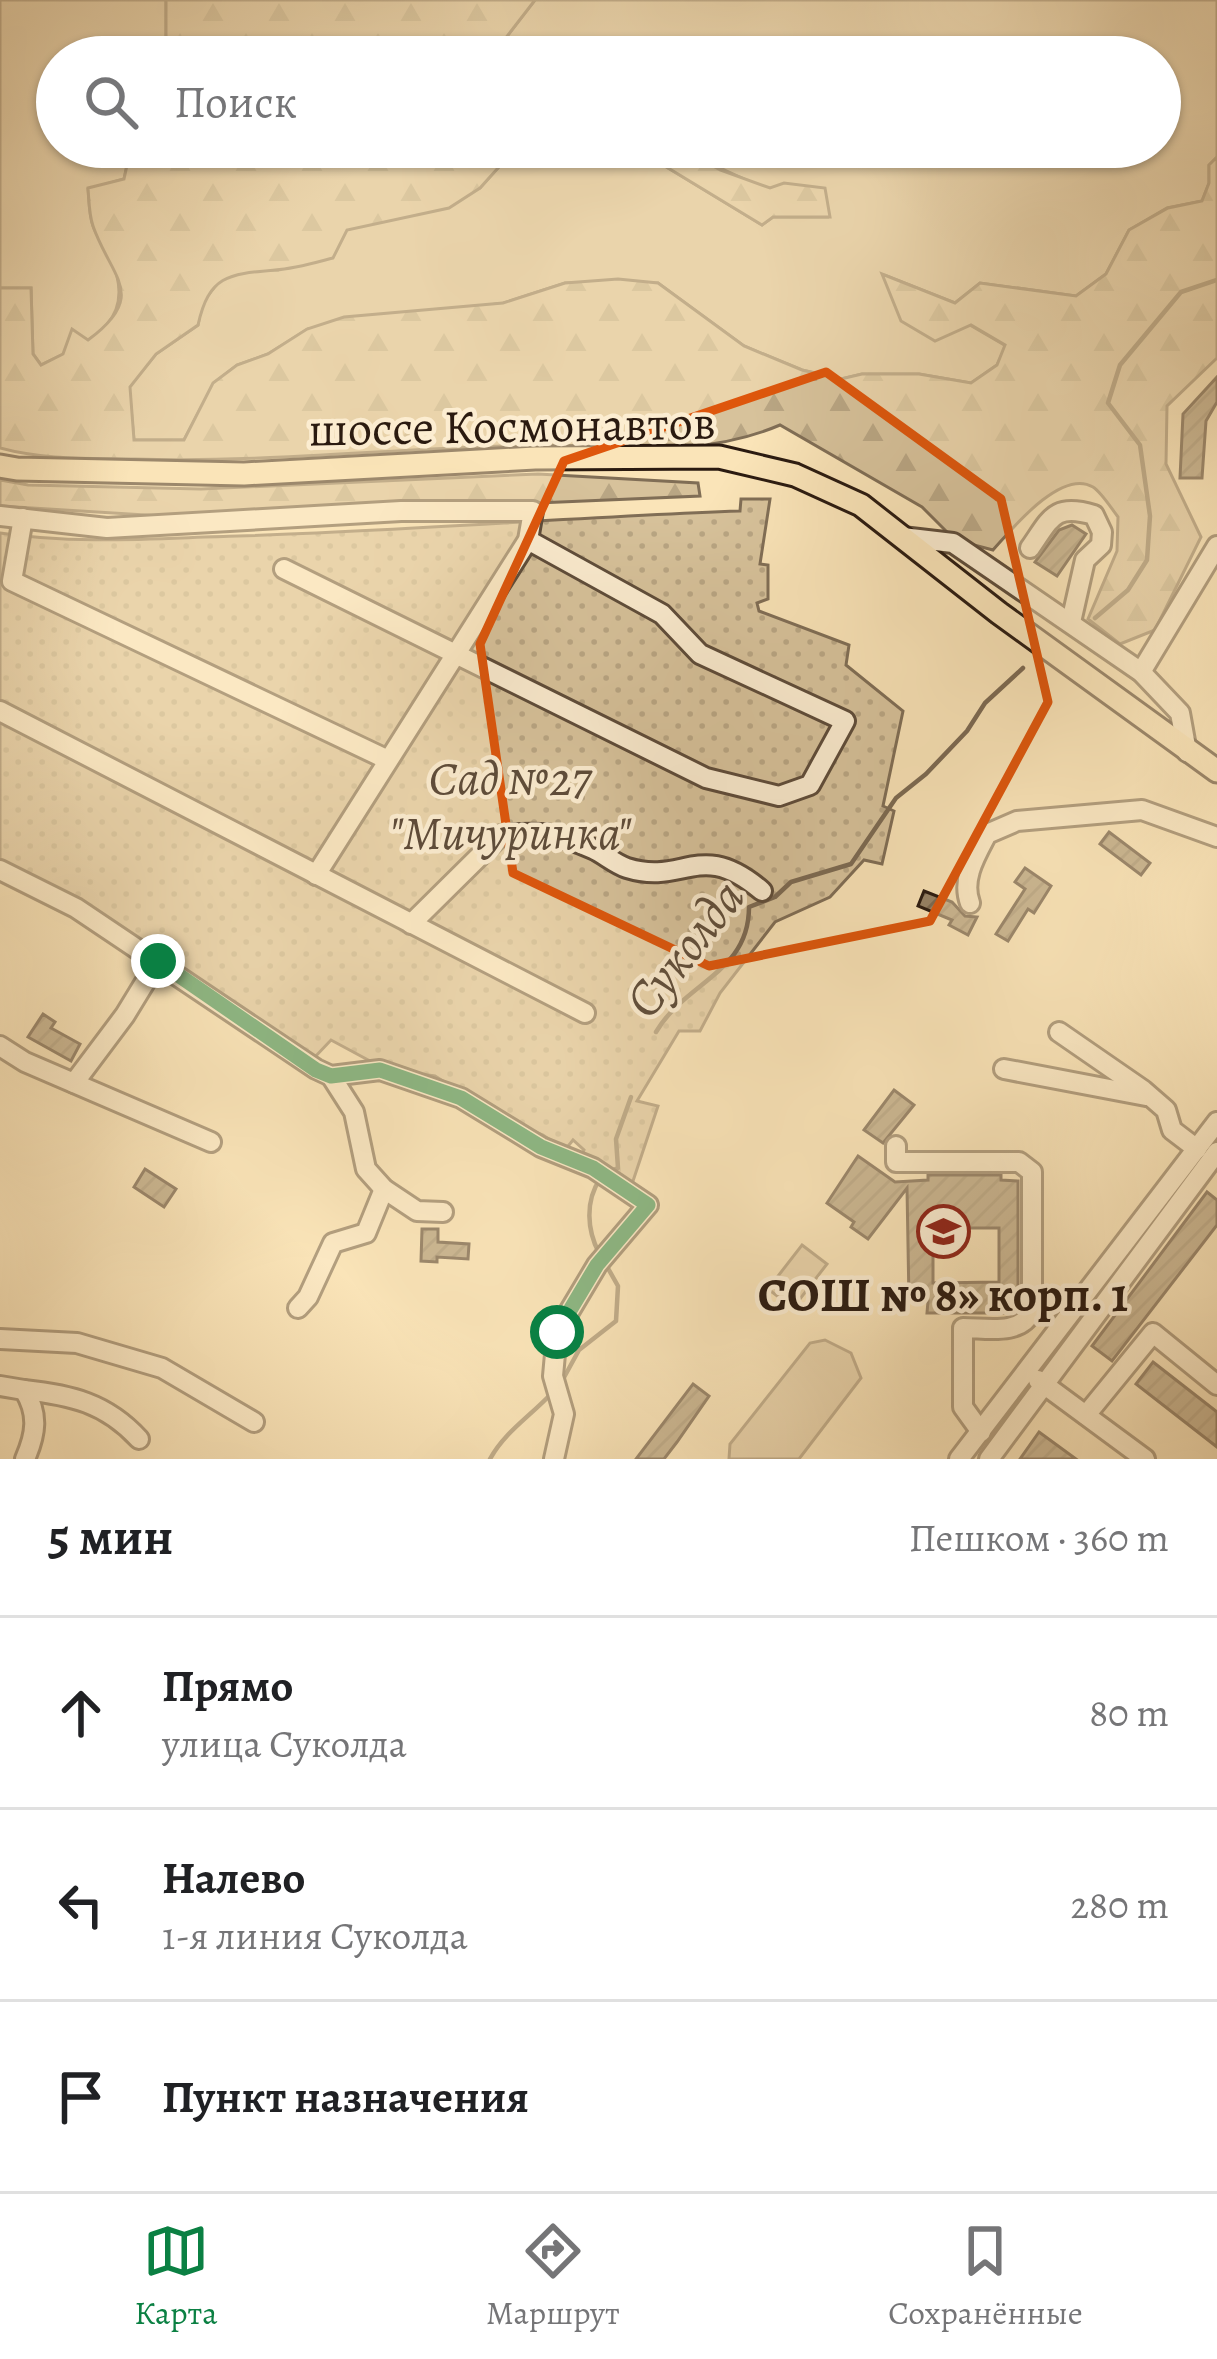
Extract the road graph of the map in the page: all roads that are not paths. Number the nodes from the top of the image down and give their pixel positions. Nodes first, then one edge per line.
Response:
1 (0, 466) edge
2 (0, 516) edge
3 (23, 518) junction
4 (902, 537) junction
5 (528, 540) junction
6 (1217, 546) edge
7 (1030, 548) dead end
8 (284, 569) dead end
9 (1071, 622) junction
10 (456, 651) junction
11 (1141, 672) junction
12 (0, 711) edge
13 (1186, 752) junction
14 (388, 760) junction
15 (1217, 771) edge
16 (1217, 837) edge
17 (0, 869) edge
18 (316, 875) junction
19 (762, 891) dead end
20 (970, 903) dead end
21 (411, 924) junction
22 (158, 961) junction
23 (585, 1013) dead end
24 (1059, 1032) dead end
25 (0, 1046) edge
26 (1004, 1069) dead end
27 (331, 1076) junction
28 (74, 1083) junction
29 (1150, 1097) junction
30 (1217, 1122) edge
31 (211, 1142) dead end
32 (1196, 1149) junction
33 (1217, 1153) edge
34 (896, 1162) dead end
35 (384, 1189) junction
36 (442, 1212) dead end
37 (298, 1307) dead end
38 (0, 1339) edge
39 (1028, 1372) junction
40 (1045, 1385) junction
41 (1217, 1385) edge
42 (0, 1387) edge
43 (24, 1390) junction
44 (1086, 1415) junction
45 (254, 1422) dead end
46 (139, 1439) dead end
47 (1123, 1442) junction
48 (970, 1448) edge
49 (25, 1459) edge
50 (554, 1459) edge
51 (989, 1459) edge
52 (1110, 1459) edge
53 (1144, 1459) edge

1 - 4 main road, шоссе Космонавтов
2 - 3 street
3 - 5 street
3 - 14 street
4 - 9 street
4 - 13 main road, шоссе Космонавтов
5 - 10 street
5 - 10 street
6 - 11 street
7 - 9 street
8 - 10 street
9 - 11 street
10 - 14 street
11 - 13 street
12 - 18 street
13 - 15 main road, шоссе Космонавтов
14 - 18 street
16 - 20 street
17 - 22 street
18 - 21 street
19 - 21 street
21 - 23 street
22 - 27 street
22 - 28 street
24 - 29 street
25 - 28 street
26 - 29 street
27 - 35 street
27 - 50 street
28 - 31 street
29 - 32 street
30 - 32 street
32 - 39 street
33 - 40 street
34 - 48 street
35 - 36 street
35 - 37 street
38 - 45 street
39 - 40 street
39 - 48 street
40 - 44 street
40 - 51 street
41 - 44 street
42 - 43 street
43 - 46 street
43 - 49 street
44 - 47 street
47 - 52 street
47 - 53 street

